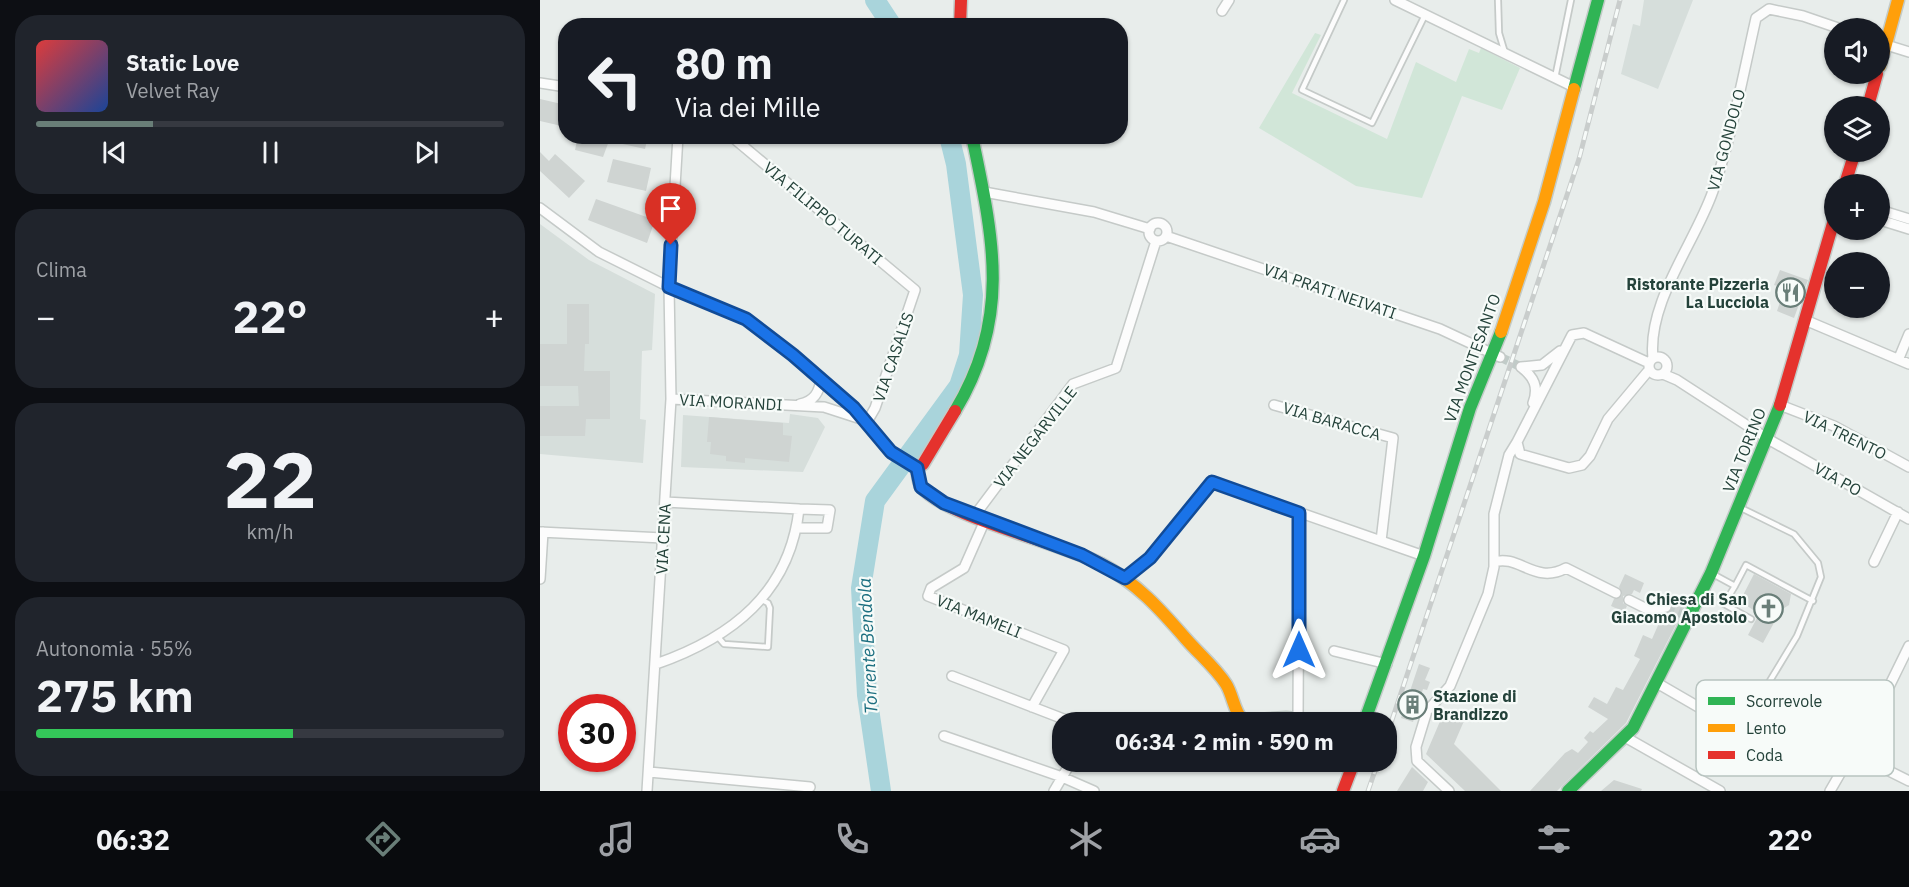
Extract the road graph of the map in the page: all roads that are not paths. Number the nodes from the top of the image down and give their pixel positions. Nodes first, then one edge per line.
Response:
1 (961, 0) edge
2 (1230, 0) edge
3 (1344, 0) edge
4 (1395, 0) edge
5 (1498, 0) edge
6 (1571, 0) edge
7 (1598, 0) edge
8 (1898, 0) edge
9 (1222, 11) dead end
10 (1425, 15) junction
11 (960, 18) edge
12 (1824, 23) edge
13 (1890, 23) edge
14 (1890, 46) edge
15 (1909, 52) edge
16 (1505, 54) junction
17 (1555, 78) junction
18 (540, 83) edge
19 (558, 86) edge
20 (1576, 88) junction
21 (678, 144) edge
22 (741, 144) edge
23 (974, 144) edge
24 (984, 192) junction
25 (540, 208) edge
26 (1890, 213) edge
27 (1909, 219) edge
28 (1890, 223) edge
29 (1150, 229) junction
30 (1909, 229) edge
31 (1166, 236) junction
32 (1828, 240) edge
33 (1156, 241) junction
34 (669, 287) junction
35 (915, 290) joint
36 (1805, 320) junction
37 (1909, 334) edge
38 (1566, 345) junction
39 (1495, 354) junction
40 (1899, 358) junction
41 (1909, 363) edge
42 (1657, 365) junction
43 (822, 379) junction
44 (671, 399) junction
45 (792, 405) junction
46 (1274, 405) dead end
47 (1780, 405) junction
48 (1531, 410) junction
49 (867, 422) junction
50 (1768, 440) junction
51 (1517, 442) junction
52 (1520, 454) junction
53 (1509, 460) junction
54 (1909, 466) edge
55 (914, 467) junction
56 (665, 502) junction
57 (1739, 507) junction
58 (799, 509) junction
59 (1898, 512) junction
60 (1299, 513) junction
61 (981, 517) junction
62 (1909, 519) edge
63 (797, 528) junction
64 (541, 532) edge
65 (663, 538) junction
66 (1381, 542) junction
67 (1424, 556) junction
68 (1494, 562) junction
69 (1874, 562) dead end
70 (1711, 573) junction
71 (1125, 578) junction
72 (540, 579) edge
73 (1735, 586) junction
74 (1616, 593) dead end
75 (762, 600) junction
76 (1629, 600) dead end
77 (1813, 601) junction
78 (1666, 607) tunnel mouth
79 (1751, 619) dead end
80 (718, 637) junction
81 (1909, 646) edge
82 (1334, 651) dead end
83 (656, 664) junction
84 (1387, 664) junction
85 (952, 676) dead end
86 (1770, 680) edge
87 (1893, 680) edge
88 (1657, 683) junction
89 (1696, 706) edge
90 (1032, 707) junction
91 (1237, 712) edge
92 (1298, 712) edge
93 (1368, 712) edge
94 (1052, 715) edge
95 (944, 736) dead end
96 (1625, 737) junction
97 (649, 772) junction
98 (1065, 772) edge
99 (1350, 772) edge
100 (1894, 774) edge
101 (1838, 776) edge
102 (1062, 777) junction
103 (1909, 781) edge
104 (810, 787) dead end
105 (647, 791) edge
106 (1054, 791) edge
107 (1094, 791) edge
108 (1343, 791) edge
109 (1449, 791) edge
110 (1569, 791) edge
111 (1720, 791) edge
112 (1830, 791) edge

1 - 11 street
2 - 9 street
3 - 10 lane
4 - 10 street
5 - 16 lane
6 - 17 lane
7 - 20 street, VIA MONTESANTO
8 - 13 street
10 - 16 street
12 - 42 street, VIA GONDOLO
14 - 15 street
16 - 17 street
17 - 20 street
18 - 19 street
20 - 39 street, VIA MONTESANTO
21 - 34 street, VIA CENA
22 - 35 street, VIA FILIPPO TURATI
23 - 24 street
24 - 29 street
24 - 55 street
25 - 34 street
26 - 27 street
28 - 30 street
29 - 31 street
29 - 33 street
31 - 33 street
31 - 39 street, VIA PRATI NEIVATI
32 - 36 street, VIA TORINO
33 - 61 street, VIA NEGARVILLE
34 - 43 street
34 - 44 street, VIA CENA
35 - 49 street, VIA CASALIS
36 - 40 street
36 - 47 street, VIA TORINO
37 - 40 street
38 - 42 street
38 - 48 street
38 - 48 street
39 - 67 street, VIA MONTESANTO
40 - 41 street
42 - 50 street, VIA GONDOLO
42 - 52 street
43 - 45 street, VIA MORANDI
43 - 49 street
44 - 45 street, VIA MORANDI
44 - 56 street, VIA CENA
45 - 49 street, VIA MORANDI
46 - 66 street, VIA BARACCA
47 - 50 street, VIA TORINO
47 - 54 street, VIA TRENTO
48 - 51 street
49 - 55 street
50 - 57 street, VIA TORINO
50 - 59 street, VIA PO
51 - 52 street
51 - 53 street
52 - 53 street
53 - 68 street
55 - 61 street
56 - 58 street
56 - 65 street, VIA CENA
57 - 70 street, VIA TORINO
57 - 77 lane
58 - 63 street
58 - 63 street
59 - 62 street, VIA PO
59 - 69 street
60 - 66 street
60 - 71 street
60 - 92 street
61 - 71 street
61 - 90 street, VIA MAMELI
63 - 75 street
64 - 65 street
64 - 72 street
65 - 83 street, VIA CENA
66 - 67 street
67 - 84 street, VIA MONTESANTO
68 - 74 street
68 - 109 street
70 - 73 lane
70 - 88 street, VIA TORINO
71 - 91 street
73 - 77 lane
73 - 79 lane
75 - 80 street
75 - 80 lane
76 - 78 street
77 - 86 lane
80 - 83 street
81 - 87 street
82 - 84 street
83 - 97 street, VIA CENA
84 - 93 street, VIA MONTESANTO
85 - 90 street
88 - 89 street
88 - 96 street, VIA TORINO
90 - 94 street
95 - 102 street
96 - 110 street, VIA TORINO
96 - 111 street
97 - 104 street
97 - 105 street, VIA CENA
98 - 102 street
99 - 108 street
100 - 103 street
101 - 112 street
102 - 106 street
102 - 107 street

